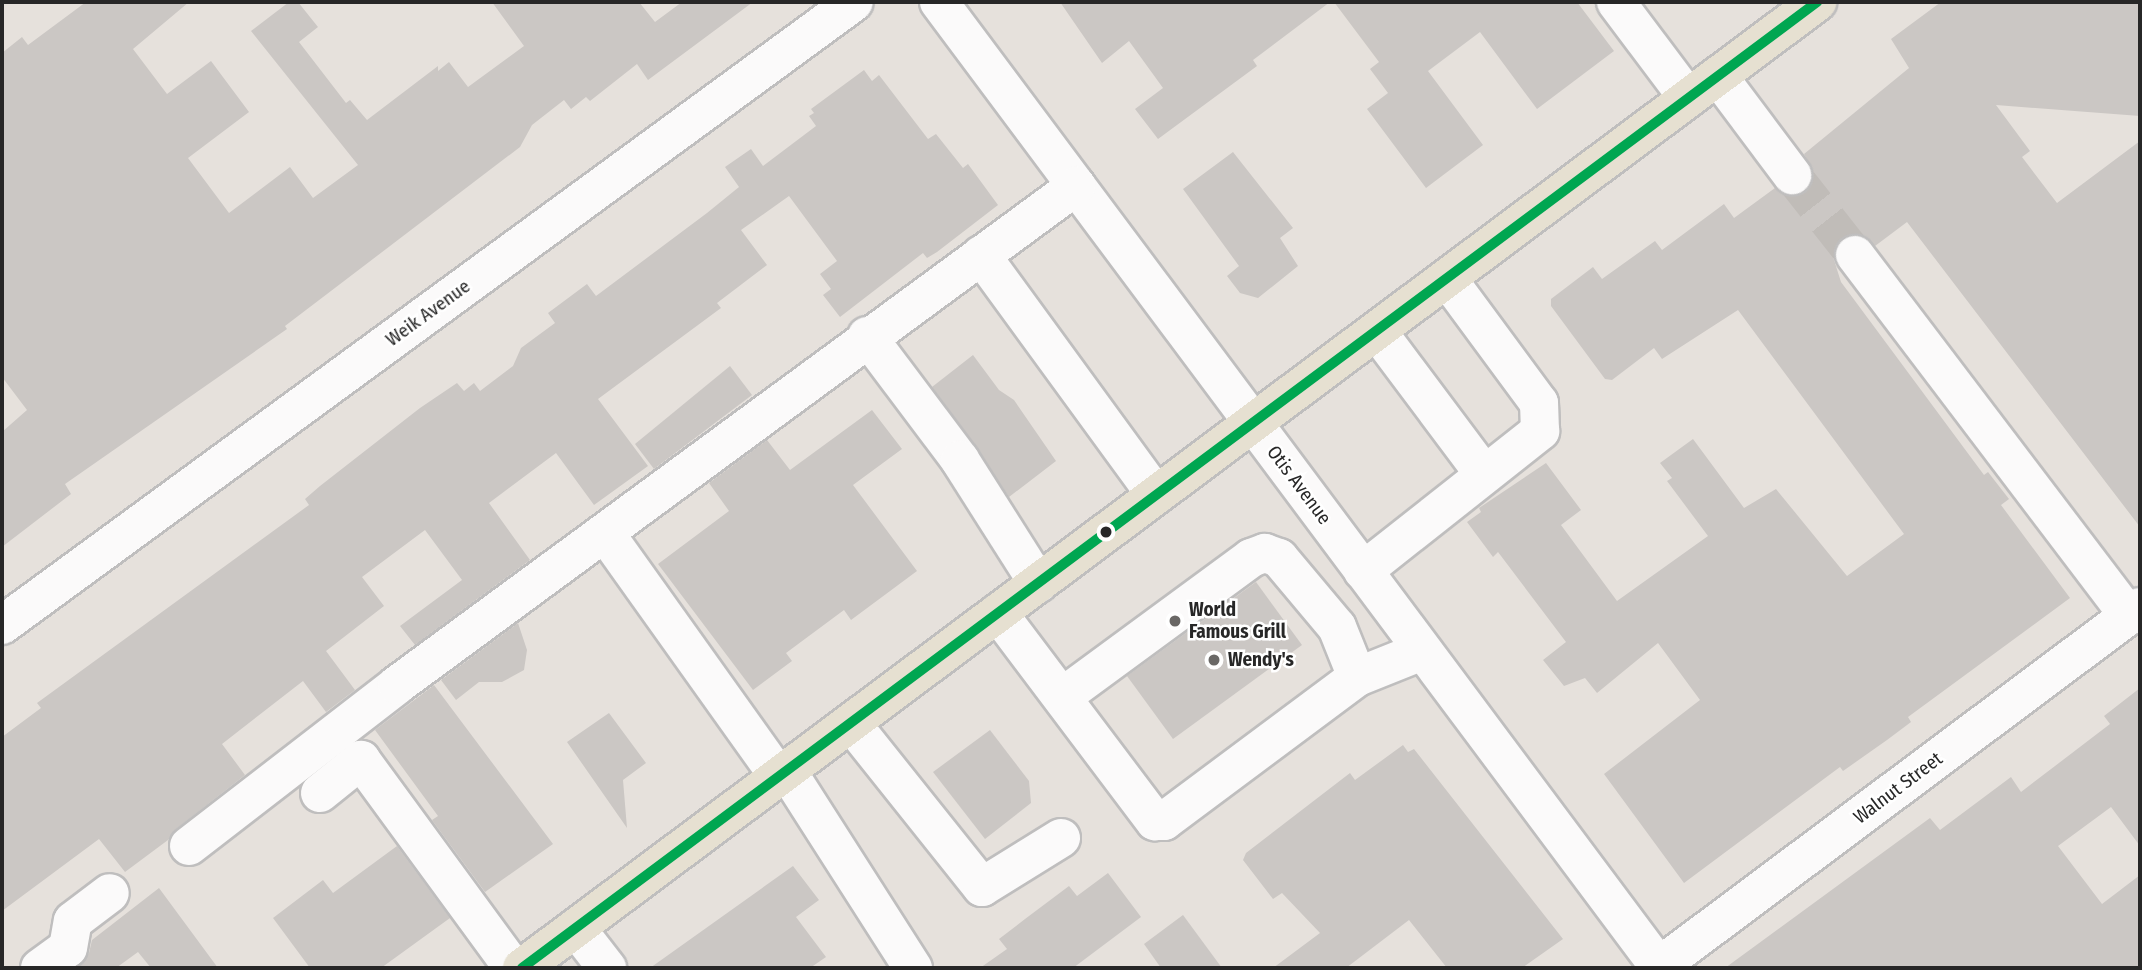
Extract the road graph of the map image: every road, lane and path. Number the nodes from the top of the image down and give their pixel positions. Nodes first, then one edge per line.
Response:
1 (854, 2) edge
2 (939, 2) edge
3 (1616, 2) edge
4 (1817, 2) edge
5 (1718, 76) junction
6 (1688, 98) junction
7 (1792, 175) tunnel mouth
8 (1076, 186) junction
9 (981, 255) junction
10 (1856, 255) tunnel mouth
11 (1447, 278) junction
12 (1377, 331) junction
13 (867, 336) junction
14 (1253, 423) junction
15 (1484, 474) junction
16 (1156, 495) junction
17 (605, 533) junction
18 (1363, 571) junction
19 (1038, 583) junction
20 (2135, 611) edge
21 (998, 613) junction
22 (2, 625) edge
23 (1422, 651) junction
24 (1357, 677) junction
25 (1062, 697) junction
26 (851, 723) junction
27 (783, 774) junction
28 (320, 793) dead end
29 (1060, 838) dead end
30 (189, 846) dead end
31 (110, 893) dead end
32 (576, 928) junction
33 (40, 968) edge
34 (513, 968) edge
35 (522, 968) edge
36 (607, 968) edge
37 (913, 968) edge
38 (1658, 968) edge

1 - 22 street, Weik Avenue
2 - 8 street, Otis Avenue
3 - 6 street
4 - 5 main road
5 - 6 main road
5 - 7 street
6 - 11 main road
8 - 9 street
8 - 14 street, Otis Avenue
9 - 13 street
9 - 16 street
10 - 20 street
11 - 12 main road
11 - 15 street
12 - 14 main road
12 - 15 street
13 - 17 street
13 - 19 street
14 - 16 main road
14 - 18 street, Otis Avenue
15 - 18 street
16 - 19 main road
17 - 27 street
17 - 30 street
18 - 23 street, Otis Avenue
19 - 21 main road
20 - 38 street, Walnut Street
21 - 25 street
21 - 26 main road
23 - 24 street
23 - 38 street, Otis Avenue
24 - 25 street
24 - 25 street
26 - 27 main road
26 - 29 street
27 - 32 main road
27 - 37 street
28 - 34 street
31 - 33 street
32 - 35 main road
32 - 36 street

